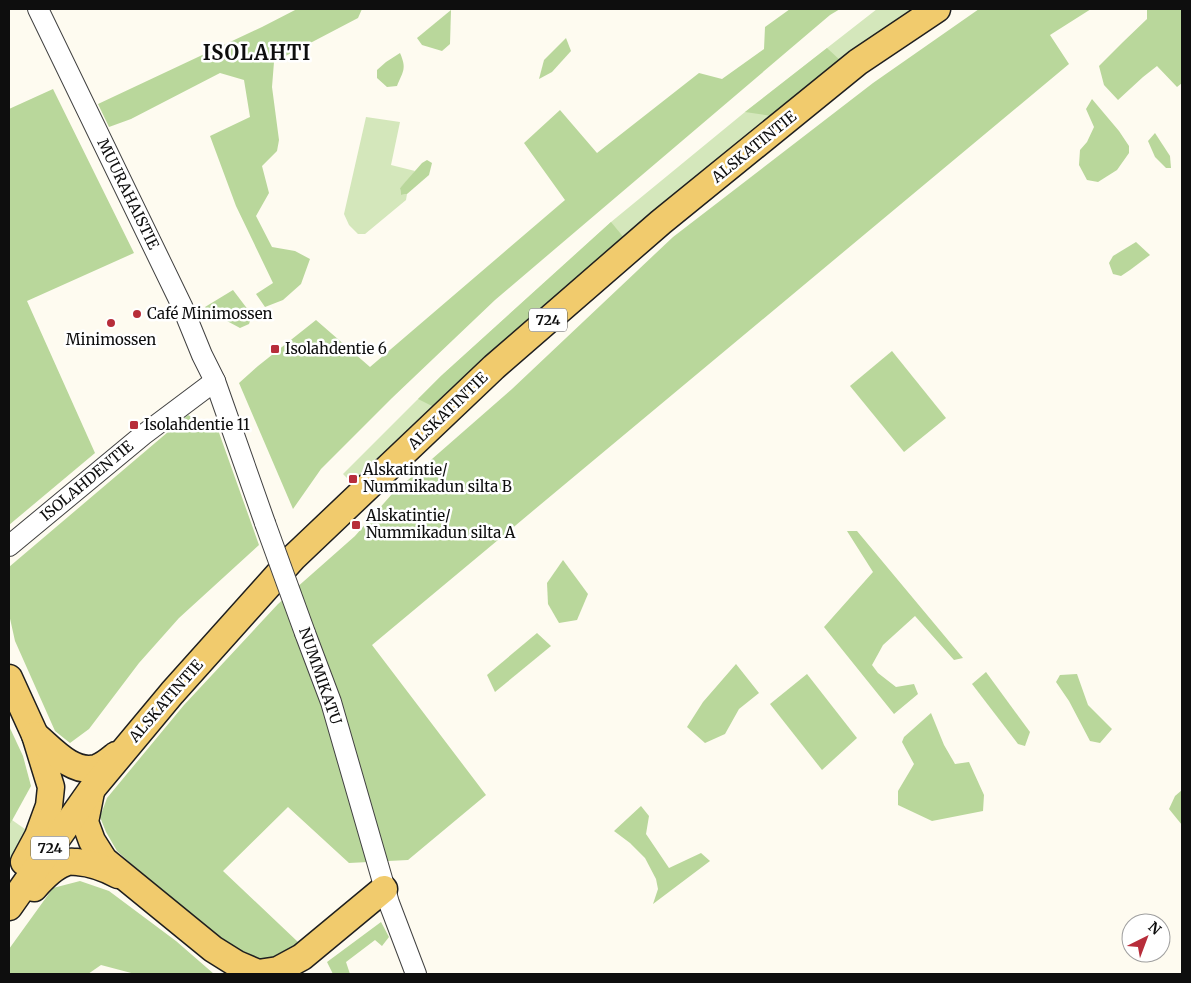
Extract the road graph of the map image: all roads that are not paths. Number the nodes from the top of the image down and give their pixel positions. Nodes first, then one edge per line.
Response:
1 (38, 9) edge
2 (937, 9) edge
3 (215, 381) junction
4 (9, 546) edge
5 (9, 678) edge
6 (35, 735) junction
7 (123, 751) junction
8 (92, 789) junction
9 (130, 881) junction
10 (9, 889) edge
11 (384, 889) junction
12 (9, 907) edge
13 (9, 923) edge
14 (416, 974) edge

1 - 3 street, MUURAHAISTIE
2 - 7 main road, ALSKATINTIE / 724
3 - 4 street, ISOLAHDENTIE
3 - 11 street, NUMMIKATU, bridge
5 - 6 main road
6 - 7 main road
6 - 10 main road
7 - 8 main road, ALSKATINTIE / 724
8 - 9 main road
8 - 12 main road, ALSKATINTIE / 724
9 - 11 main road
9 - 13 main road
11 - 14 street, NUMMIKATU

